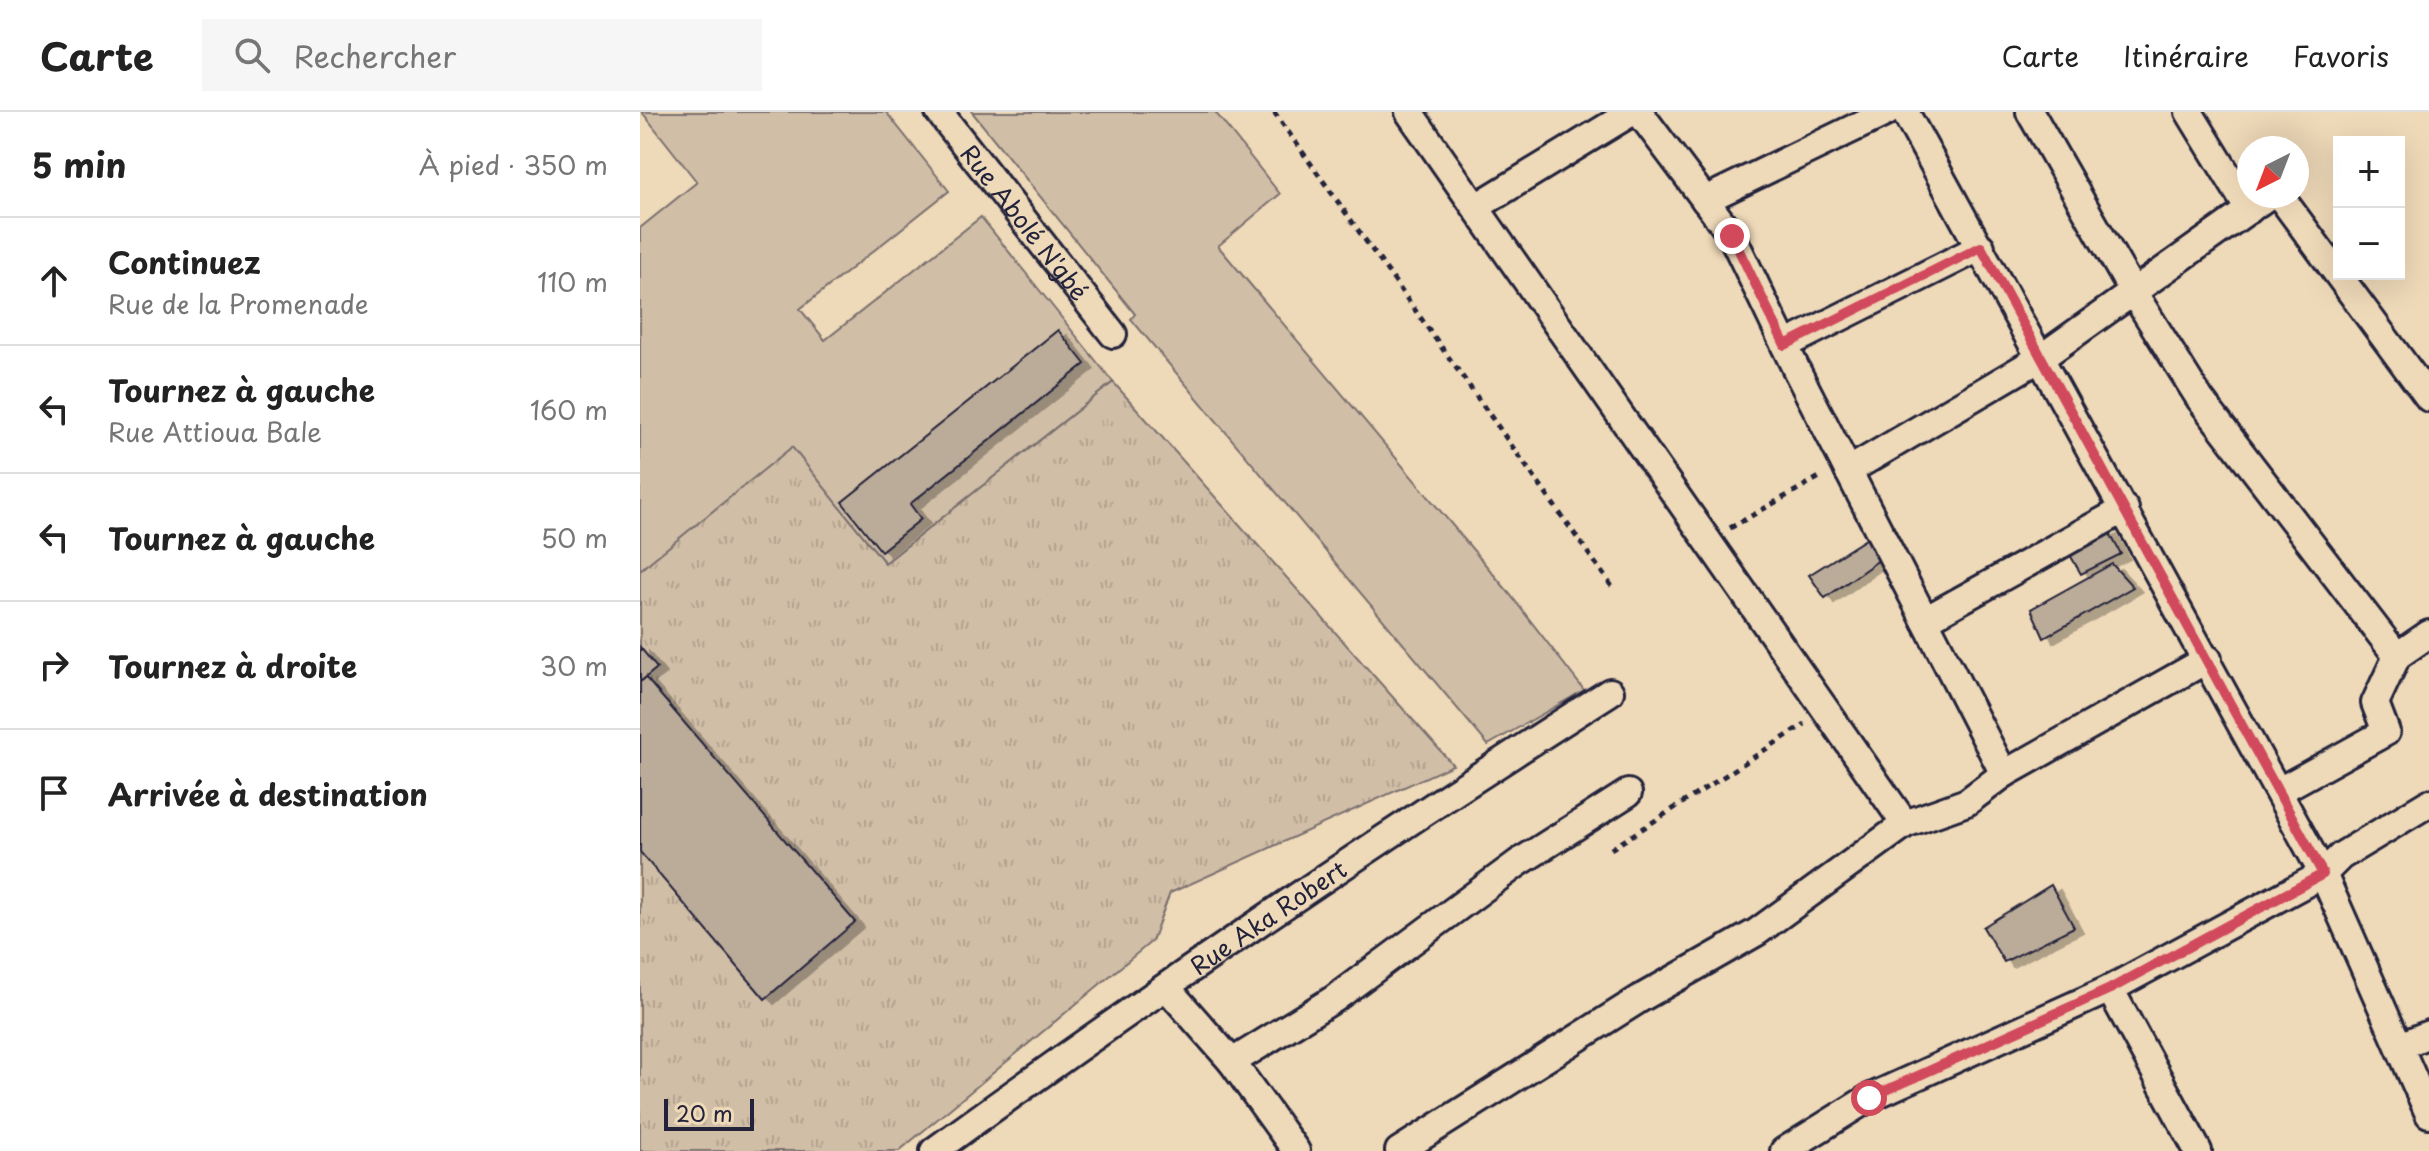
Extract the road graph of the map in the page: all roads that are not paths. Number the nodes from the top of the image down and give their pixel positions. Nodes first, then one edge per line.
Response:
1 (939, 112) edge
2 (1409, 112) edge
3 (1632, 112) edge
4 (1639, 112) edge
5 (1887, 112) edge
6 (1905, 112) edge
7 (2030, 112) edge
8 (2189, 112) edge
9 (2237, 175) edge
10 (1705, 200) junction
11 (1476, 207) junction
12 (2251, 208) edge
13 (2289, 208) edge
14 (1981, 247) junction
15 (2133, 292) junction
16 (1113, 334) dead end
17 (1785, 345) junction
18 (2042, 357) junction
19 (2429, 398) edge
20 (1846, 467) junction
21 (2125, 509) junction
22 (1925, 620) junction
23 (2429, 634) edge
24 (2397, 656) junction
25 (2208, 659) junction
26 (1610, 692) dead end
27 (2004, 774) junction
28 (2279, 791) junction
29 (1628, 793) dead end
30 (2429, 803) edge
31 (1905, 824) junction
32 (2323, 874) junction
33 (1167, 988) junction
34 (2110, 989) junction
35 (2429, 1034) edge
36 (2400, 1046) junction
37 (1232, 1062) junction
38 (2429, 1114) edge
39 (934, 1151) edge
40 (1296, 1151) edge
41 (1399, 1151) edge
42 (1784, 1151) edge
43 (2198, 1151) edge

1 - 16 street, Rue Abolé N'gbé
2 - 11 street
3 - 11 street
4 - 10 street
5 - 10 street
6 - 14 street
7 - 15 street
8 - 9 street
10 - 17 street
11 - 31 street
12 - 15 street
13 - 19 street
14 - 17 street
14 - 18 street
15 - 18 street
15 - 24 street
17 - 20 street
18 - 20 street
18 - 21 street
20 - 22 street
21 - 22 street
21 - 25 street
22 - 27 street
23 - 24 street
24 - 28 street
25 - 27 street
25 - 28 street
26 - 33 street, Rue Aka Robert
27 - 31 street
28 - 32 street
29 - 37 street
30 - 32 street
31 - 41 street
32 - 34 street
32 - 36 street
33 - 37 street
33 - 39 street, Rue Aka Robert
34 - 42 street
34 - 43 street
35 - 36 street
36 - 38 street
37 - 40 street

